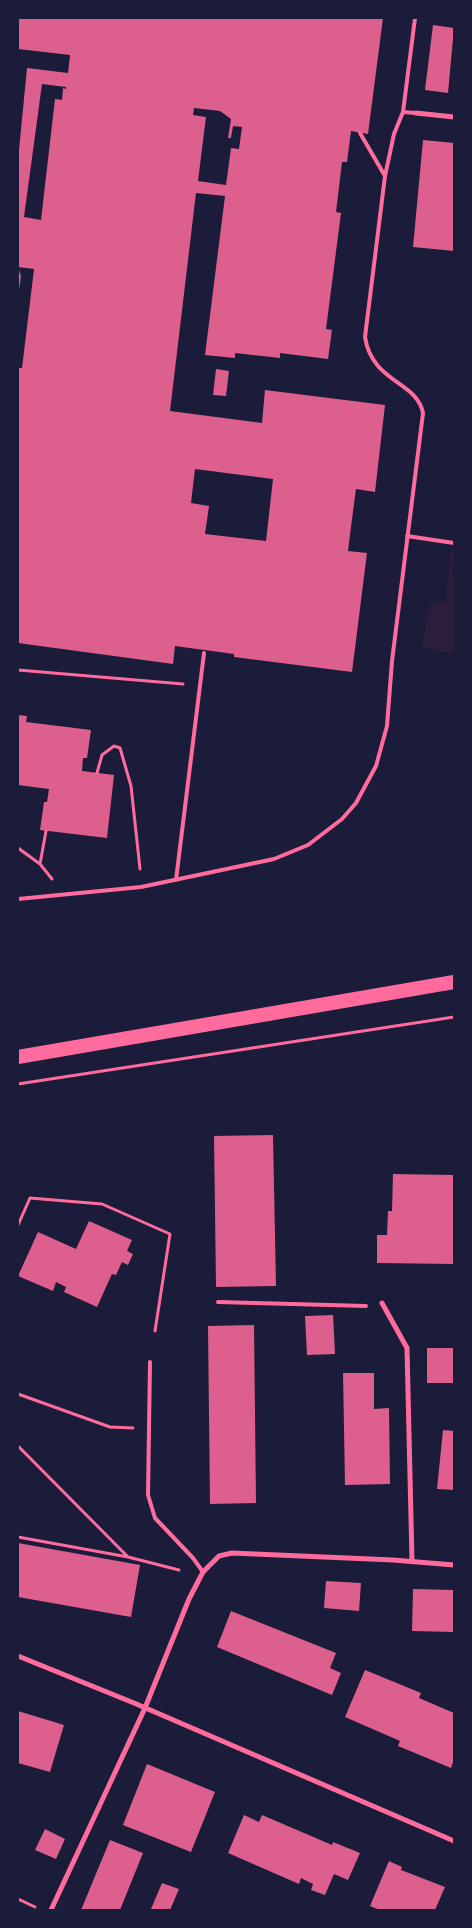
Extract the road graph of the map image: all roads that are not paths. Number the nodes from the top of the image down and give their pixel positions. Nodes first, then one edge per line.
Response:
1 (415, 18) edge
2 (404, 112) junction
3 (416, 113) joint
4 (454, 116) edge
5 (360, 133) dead end
6 (385, 176) junction
7 (407, 536) junction
8 (454, 543) edge
9 (204, 652) dead end
10 (176, 880) junction
11 (18, 899) edge
12 (454, 982) edge
13 (18, 1057) edge
14 (218, 1302) dead end
15 (382, 1303) dead end
16 (366, 1306) dead end
17 (150, 1362) dead end
18 (412, 1562) junction
19 (454, 1565) edge
20 (203, 1572) junction
21 (18, 1656) edge
22 (145, 1708) junction
23 (454, 1841) edge
24 (50, 1910) edge

1 - 2 lane
2 - 3 lane
2 - 6 lane
3 - 4 street
5 - 6 lane
6 - 7 lane
7 - 8 lane
7 - 10 lane
9 - 10 lane
10 - 11 lane
12 - 13 highway
14 - 16 lane
15 - 18 street
17 - 20 lane
18 - 19 street
18 - 20 street
20 - 22 street
21 - 22 street
22 - 23 street
22 - 24 street

